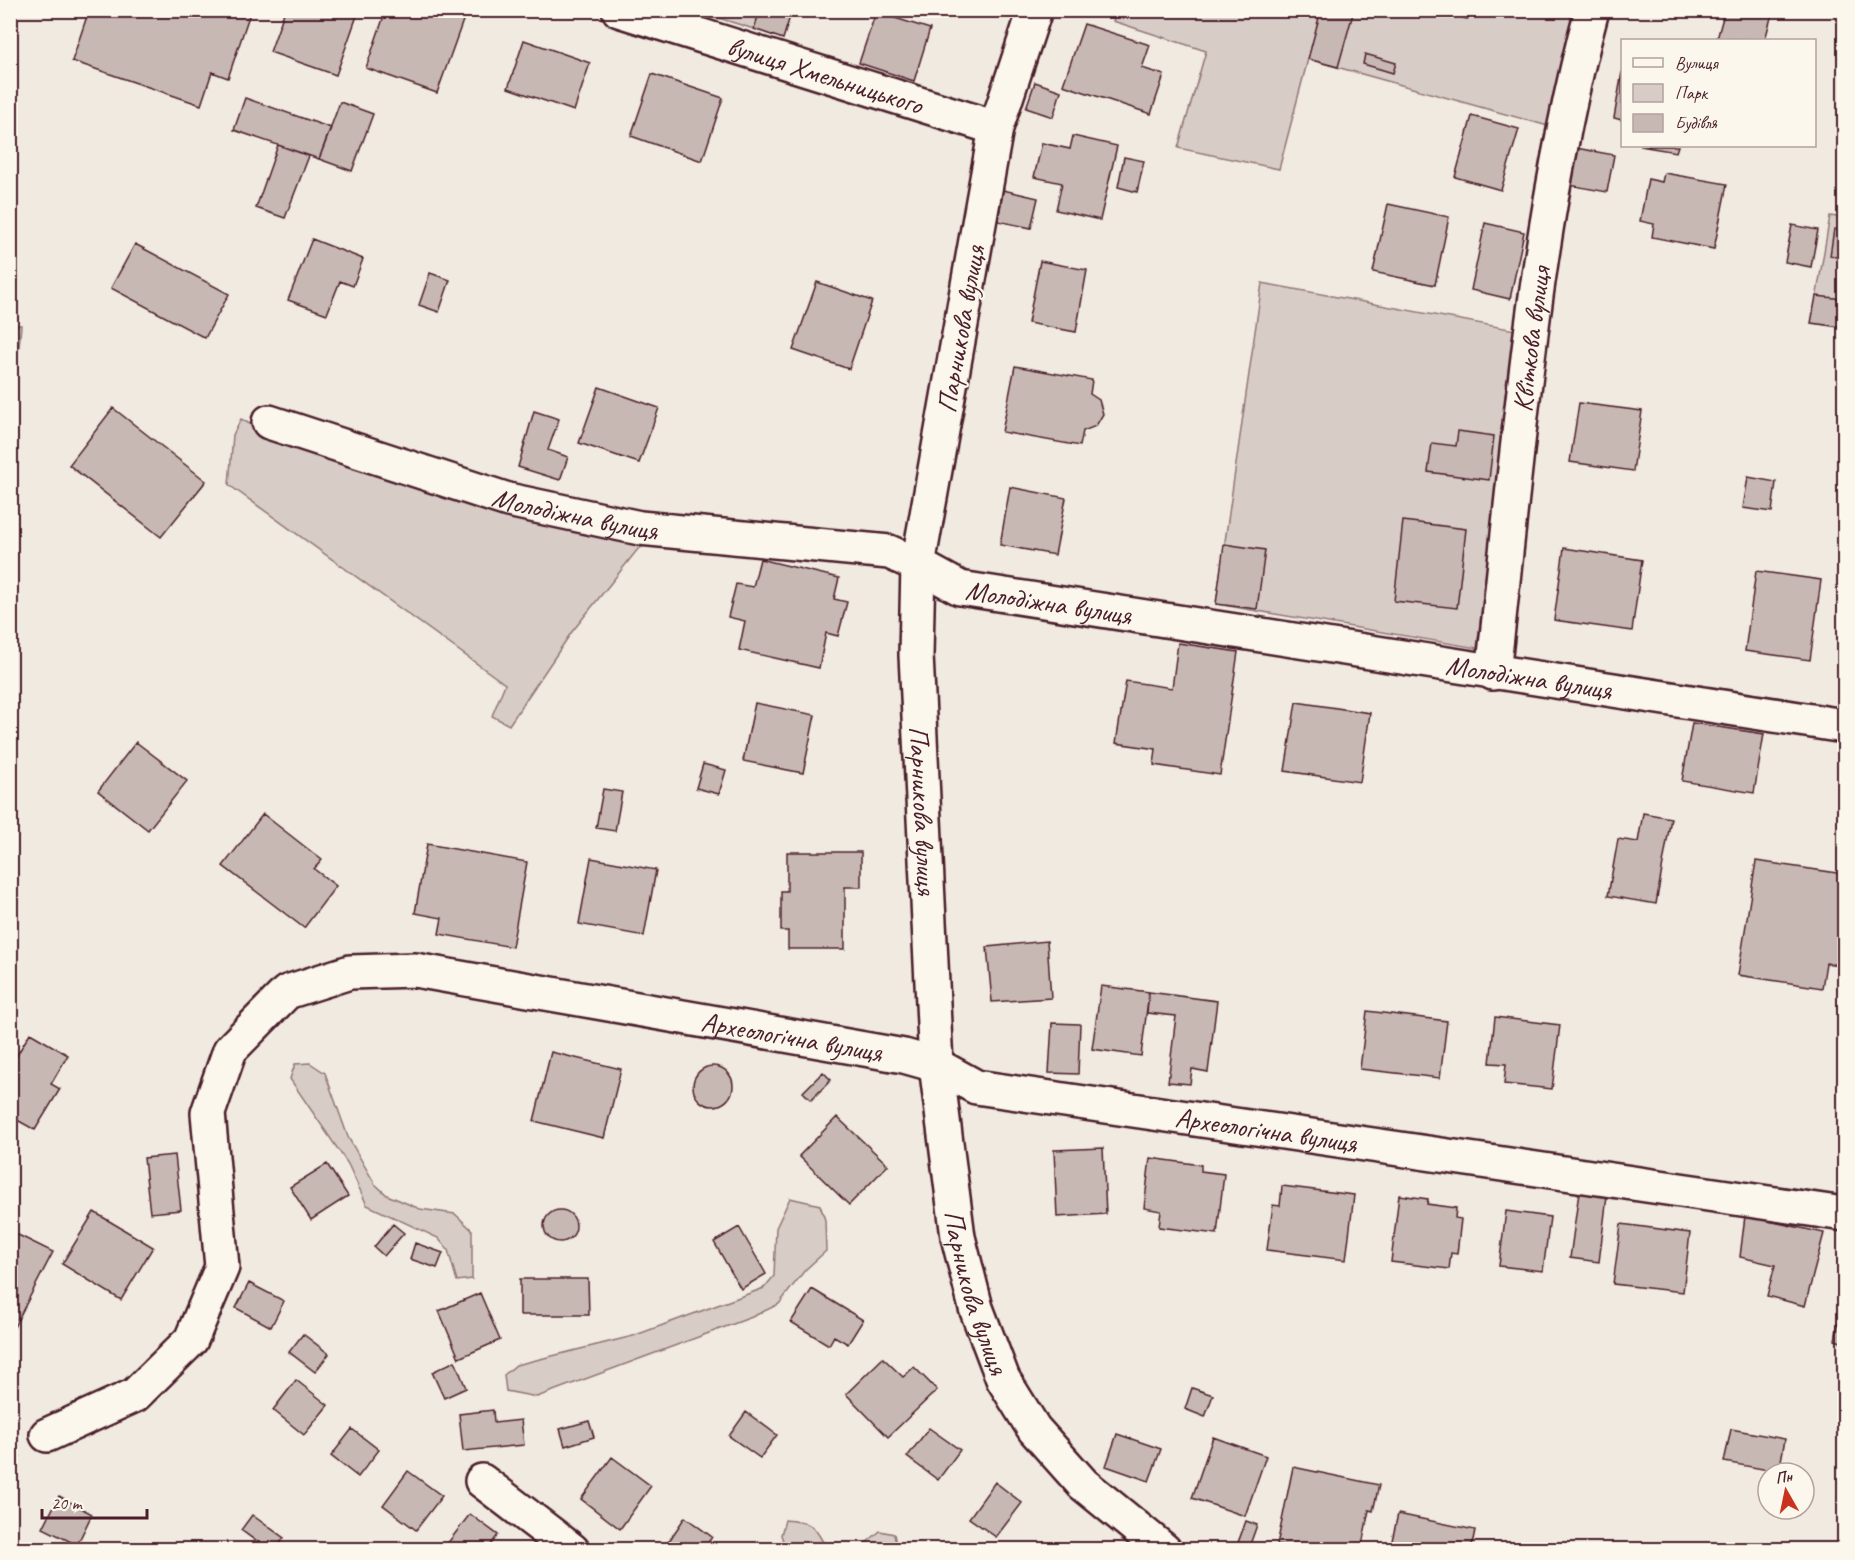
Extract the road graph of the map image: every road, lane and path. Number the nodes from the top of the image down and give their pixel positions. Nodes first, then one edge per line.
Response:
1 (619, 10) edge
2 (1035, 10) edge
3 (1592, 10) edge
4 (996, 128) junction
5 (269, 422) dead end
6 (918, 565) junction
7 (1493, 673) junction
8 (1845, 726) edge
9 (936, 1065) junction
10 (1845, 1214) edge
11 (47, 1436) dead end
12 (482, 1481) dead end
13 (572, 1550) edge
14 (1164, 1550) edge

1 - 4 street, вулиця Хмельницького
2 - 4 street, Парникова вулиця
3 - 7 street, Квіткова вулиця
4 - 6 street, Парникова вулиця
5 - 6 street, Молодіжна вулиця
6 - 7 street, Молодіжна вулиця
6 - 9 street, Парникова вулиця
7 - 8 street, Молодіжна вулиця
9 - 10 street, Археологічна вулиця
9 - 11 street, Археологічна вулиця
9 - 14 street, Парникова вулиця
12 - 13 street

